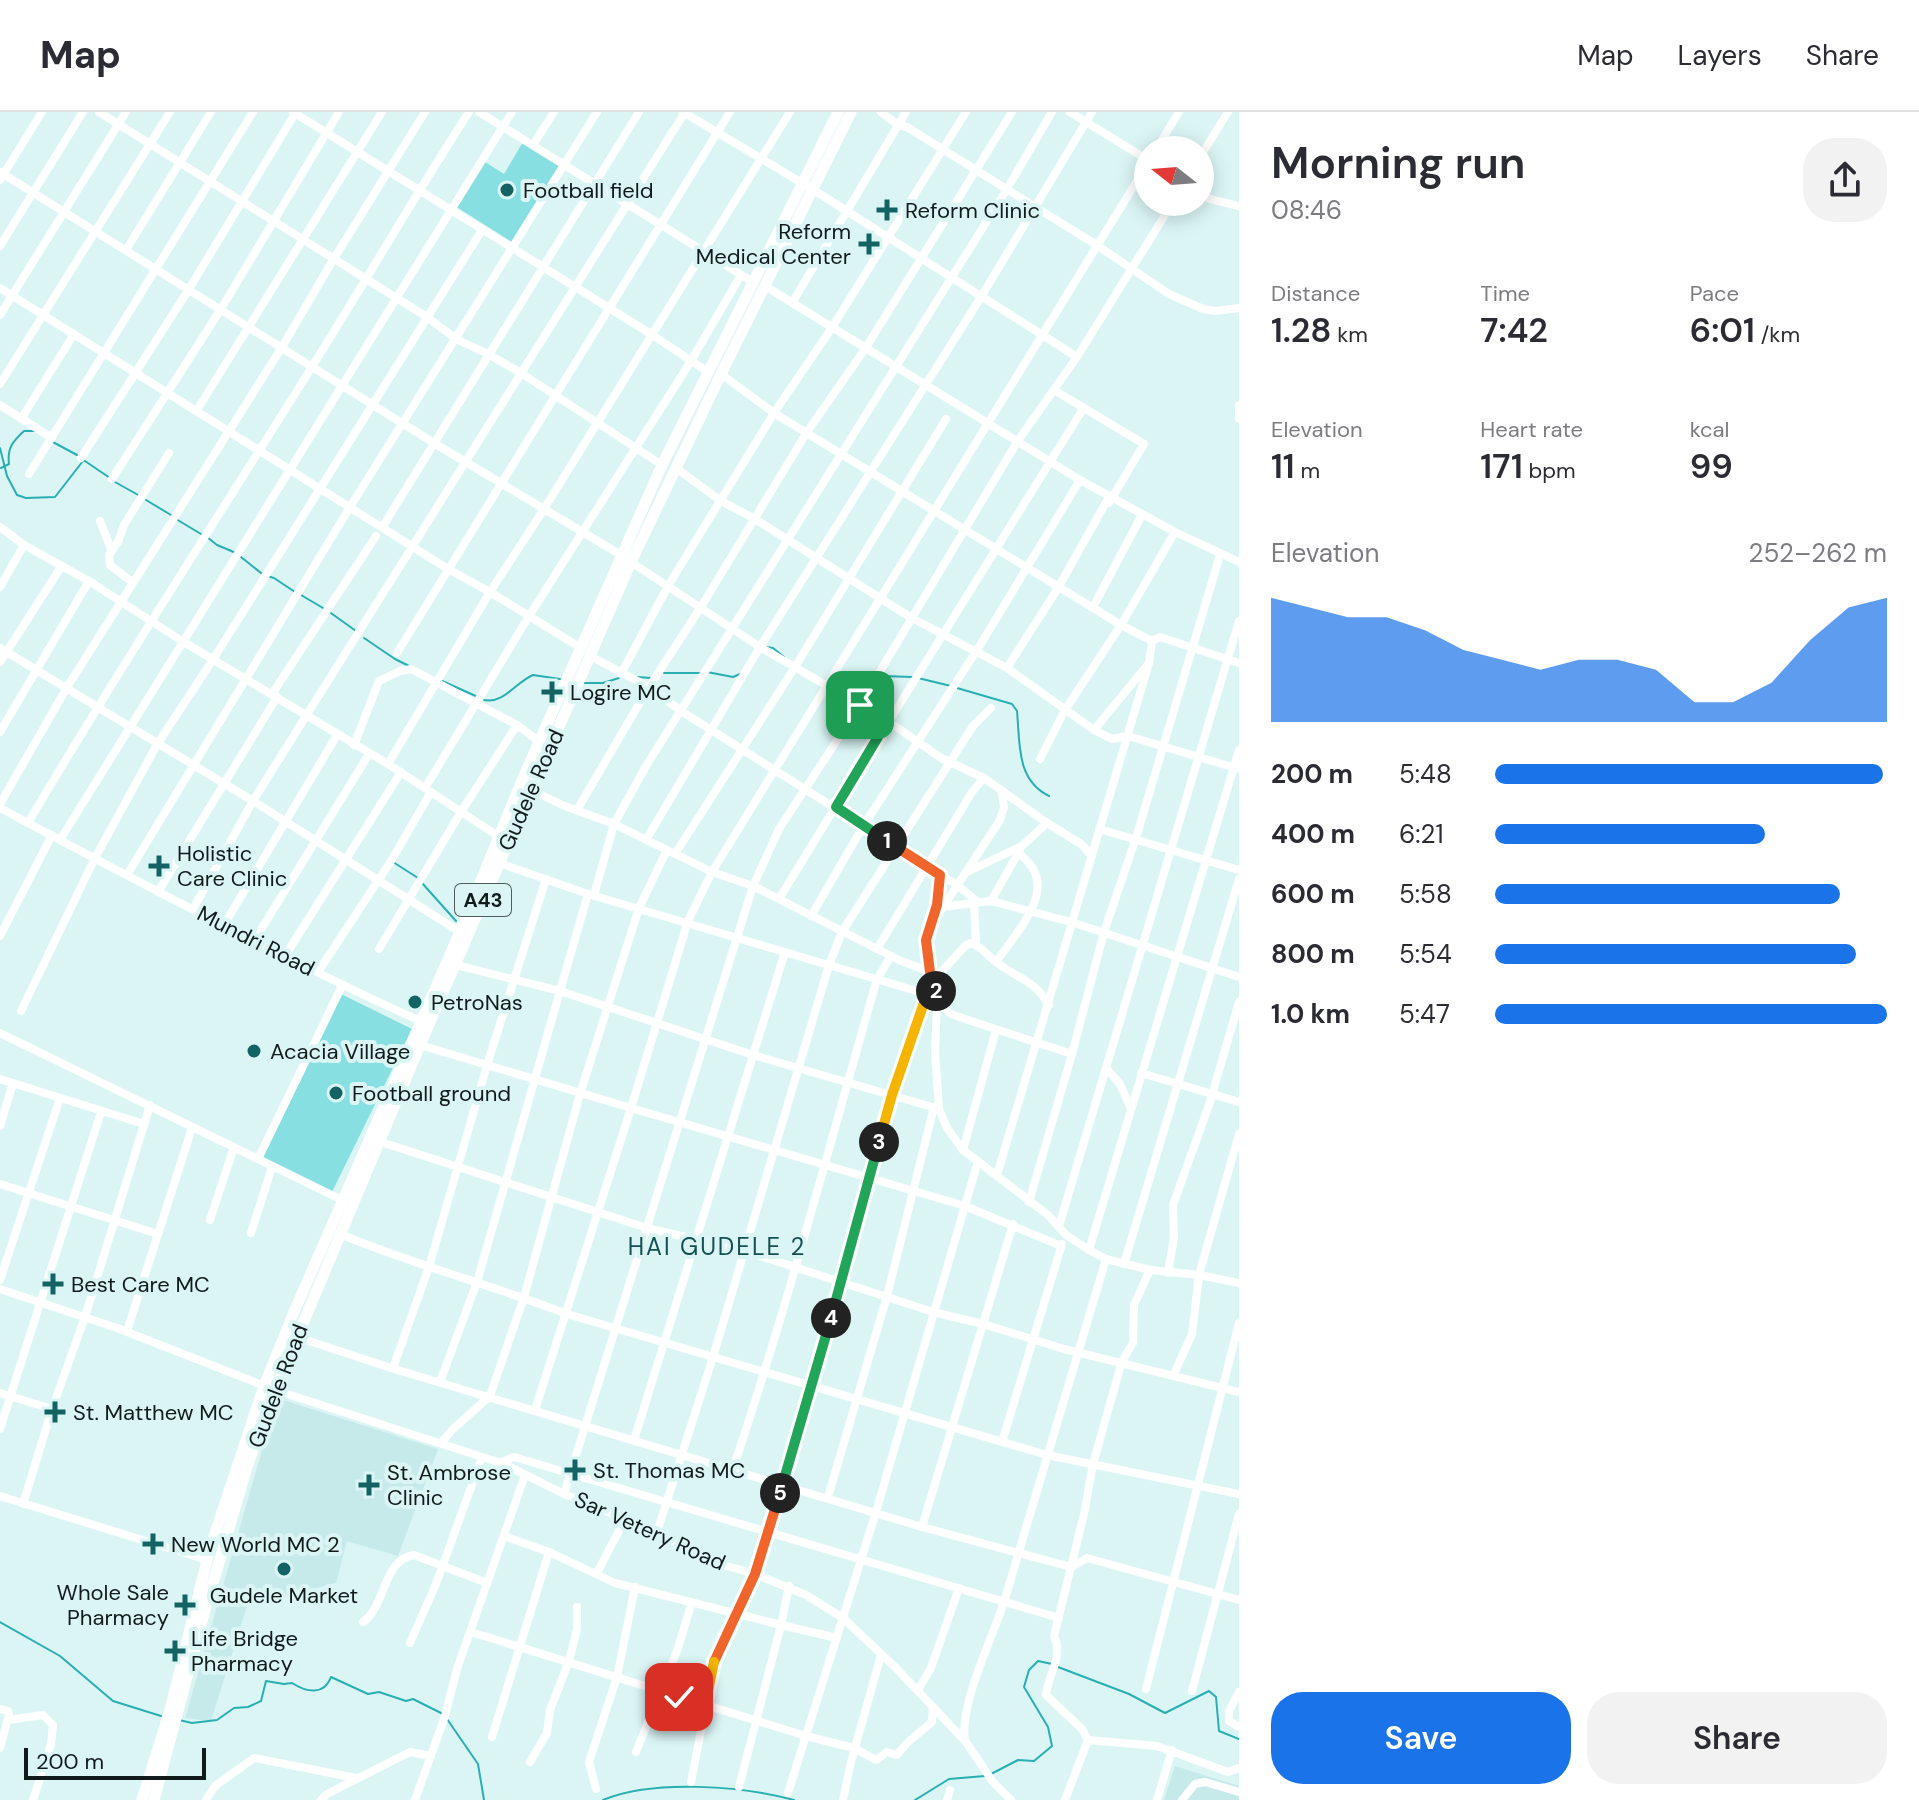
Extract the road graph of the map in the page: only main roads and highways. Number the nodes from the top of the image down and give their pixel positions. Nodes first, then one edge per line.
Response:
1 (838, 112) edge
2 (851, 112) edge
3 (806, 186) junction
4 (759, 284) junction
5 (626, 558) junction
6 (586, 652) junction
7 (526, 787) junction
8 (425, 1023) junction
9 (269, 1388) junction
10 (174, 1712) junction
11 (167, 1739) junction
12 (142, 1800) edge
13 (154, 1800) edge

1 - 3 highway, Gudele Road / A43
2 - 3 highway, Gudele Road / A43
3 - 4 highway, Gudele Road / A43
4 - 5 highway, Gudele Road / A43
4 - 5 highway, Gudele Road / A43
5 - 6 highway, Gudele Road / A43
6 - 7 highway, Gudele Road / A43
6 - 7 highway, Gudele Road / A43
7 - 8 highway, Gudele Road / A43
7 - 8 highway, Gudele Road / A43
8 - 9 highway, Gudele Road / A43
8 - 9 highway, Gudele Road / A43
9 - 10 highway, Gudele Road / A43
9 - 10 highway, Gudele Road / A43
10 - 11 highway, A43
11 - 12 highway, A43
11 - 13 highway, A43

